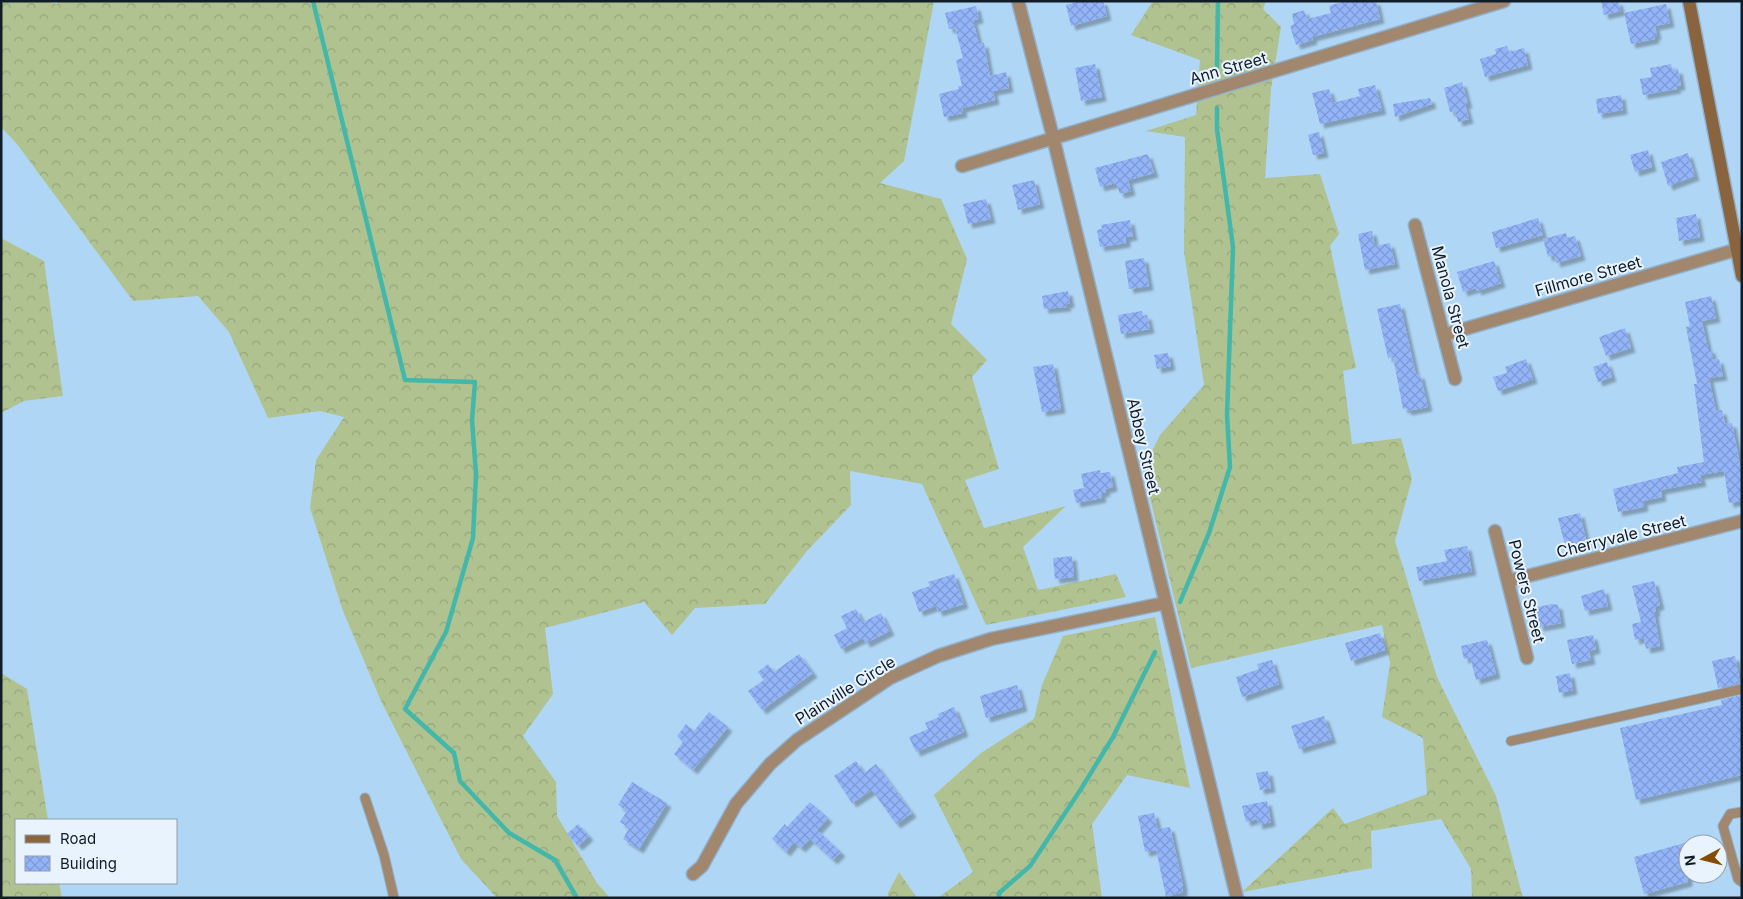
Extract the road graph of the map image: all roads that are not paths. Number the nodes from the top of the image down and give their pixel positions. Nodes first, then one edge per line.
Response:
1 (1018, 1) edge
2 (1504, 1) edge
3 (1689, 1) edge
4 (1053, 137) junction
5 (962, 166) dead end
6 (1415, 224) dead end
7 (1739, 248) edge
8 (1742, 276) edge
9 (1444, 335) junction
10 (1455, 379) dead end
11 (1742, 521) edge
12 (1495, 531) dead end
13 (1508, 582) junction
14 (1164, 603) junction
15 (1527, 658) dead end
16 (1742, 689) edge
17 (1511, 742) dead end
18 (365, 798) dead end
19 (1742, 812) edge
20 (693, 874) dead end
21 (1742, 882) edge
22 (394, 898) edge
23 (1237, 898) edge

1 - 4 street, Abbey Street
2 - 4 street, Ann Street
3 - 7 main road
4 - 5 street, Ann Street
4 - 14 street, Abbey Street
6 - 9 street, Manola Street
7 - 8 main road
7 - 9 street, Fillmore Street
9 - 10 street, Manola Street
11 - 13 street, Cherryvale Street
12 - 13 street, Powers Street
13 - 15 street, Powers Street
14 - 20 street, Plainville Circle
14 - 23 street, Abbey Street
16 - 17 lane
18 - 22 lane
19 - 21 lane

